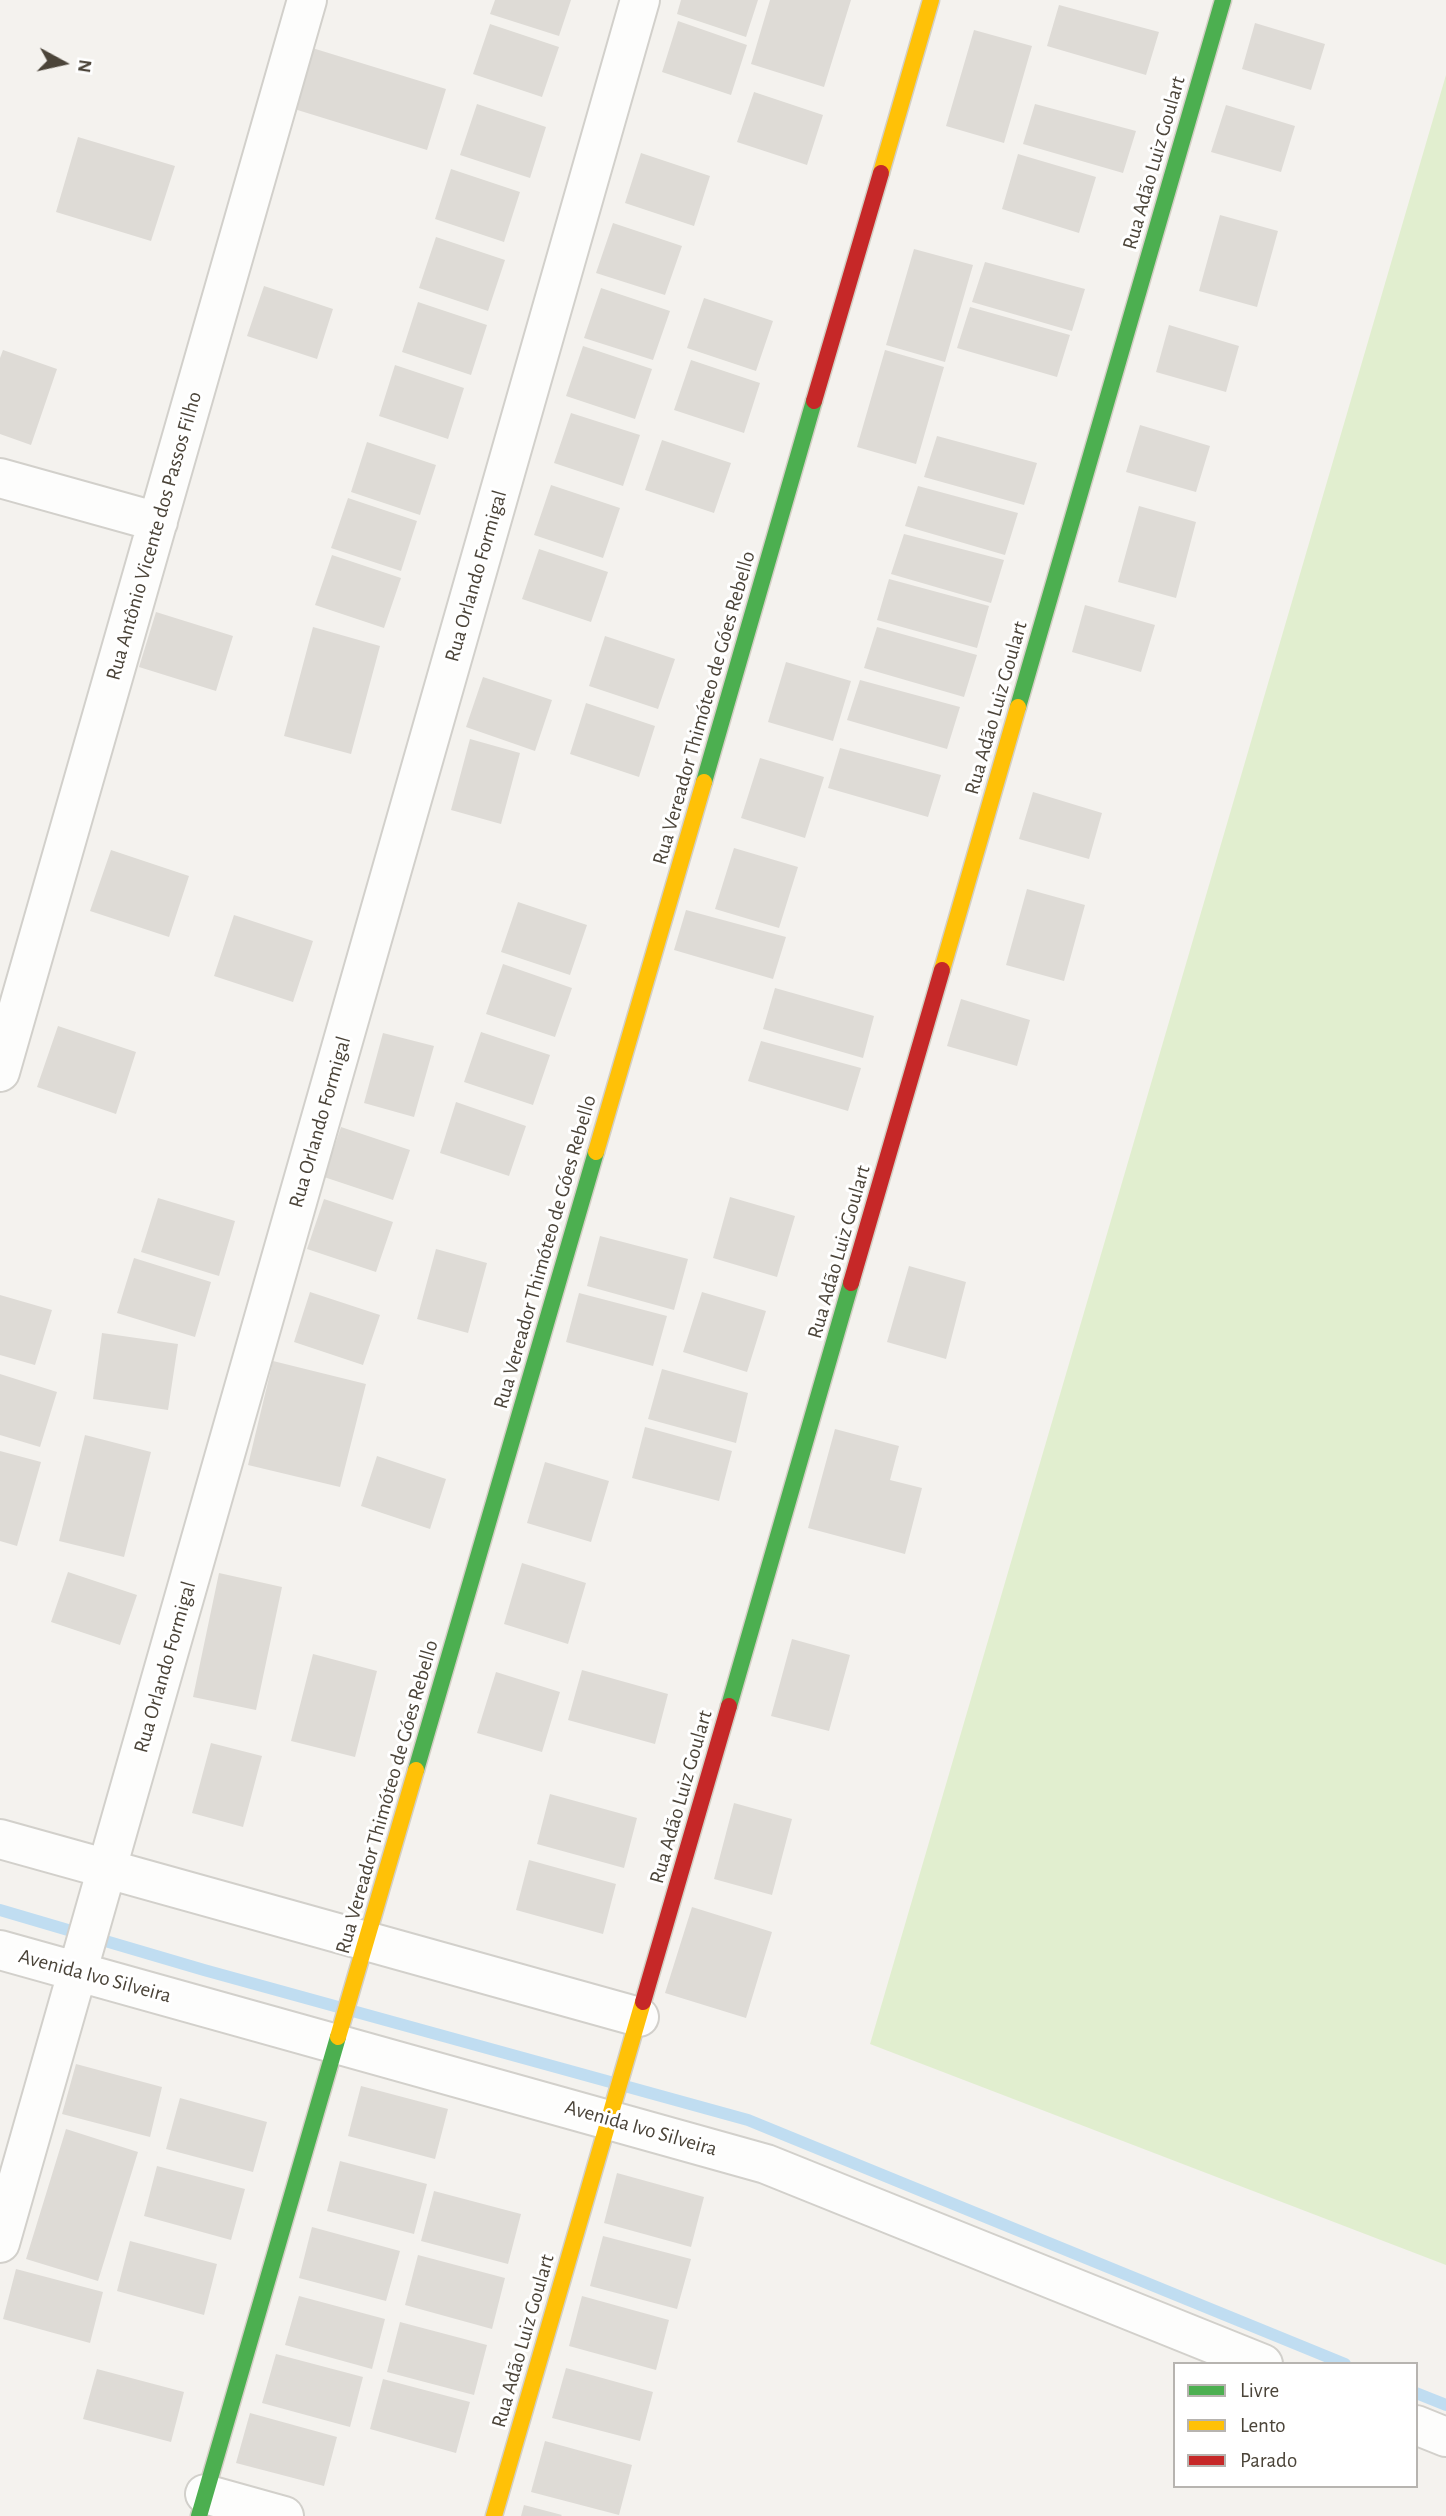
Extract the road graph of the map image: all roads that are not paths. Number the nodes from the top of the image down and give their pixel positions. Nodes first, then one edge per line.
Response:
1 (307, 0) edge
2 (640, 0) edge
3 (931, 0) edge
4 (1223, 0) edge
5 (0, 478) edge
6 (158, 522) junction
7 (0, 1072) edge
8 (0, 1839) edge
9 (103, 1885) junction
10 (0, 1950) edge
11 (363, 1955) junction
12 (79, 1964) junction
13 (639, 2017) junction
14 (340, 2034) junction
15 (612, 2110) junction
16 (0, 2243) edge
17 (1258, 2362) edge
18 (1418, 2426) edge
19 (1446, 2437) edge
20 (202, 2505) edge
21 (284, 2516) edge
22 (494, 2516) edge

1 - 6 street, Rua Antônio Vicente dos Passos Filho
2 - 9 street, Rua Orlando Formigal
3 - 11 street, Rua Vereador Thimóteo de Góes Rebello
4 - 13 street, Rua Adão Luiz Goulart
5 - 6 street
6 - 7 street, Rua Antônio Vicente dos Passos Filho
8 - 9 street
9 - 11 street
9 - 12 street, Rua Orlando Formigal
10 - 12 street, Avenida Ivo Silveira
11 - 13 street
11 - 14 street, Rua Vereador Thimóteo de Góes Rebello
12 - 14 street, Avenida Ivo Silveira
12 - 16 street, Rua Orlando Formigal
13 - 15 street, Rua Adão Luiz Goulart
14 - 15 street, Avenida Ivo Silveira
14 - 20 street, Rua Vereador Thimóteo de Góes Rebello
15 - 17 street, Avenida Ivo Silveira
15 - 22 street, Rua Adão Luiz Goulart
18 - 19 street
20 - 21 street

